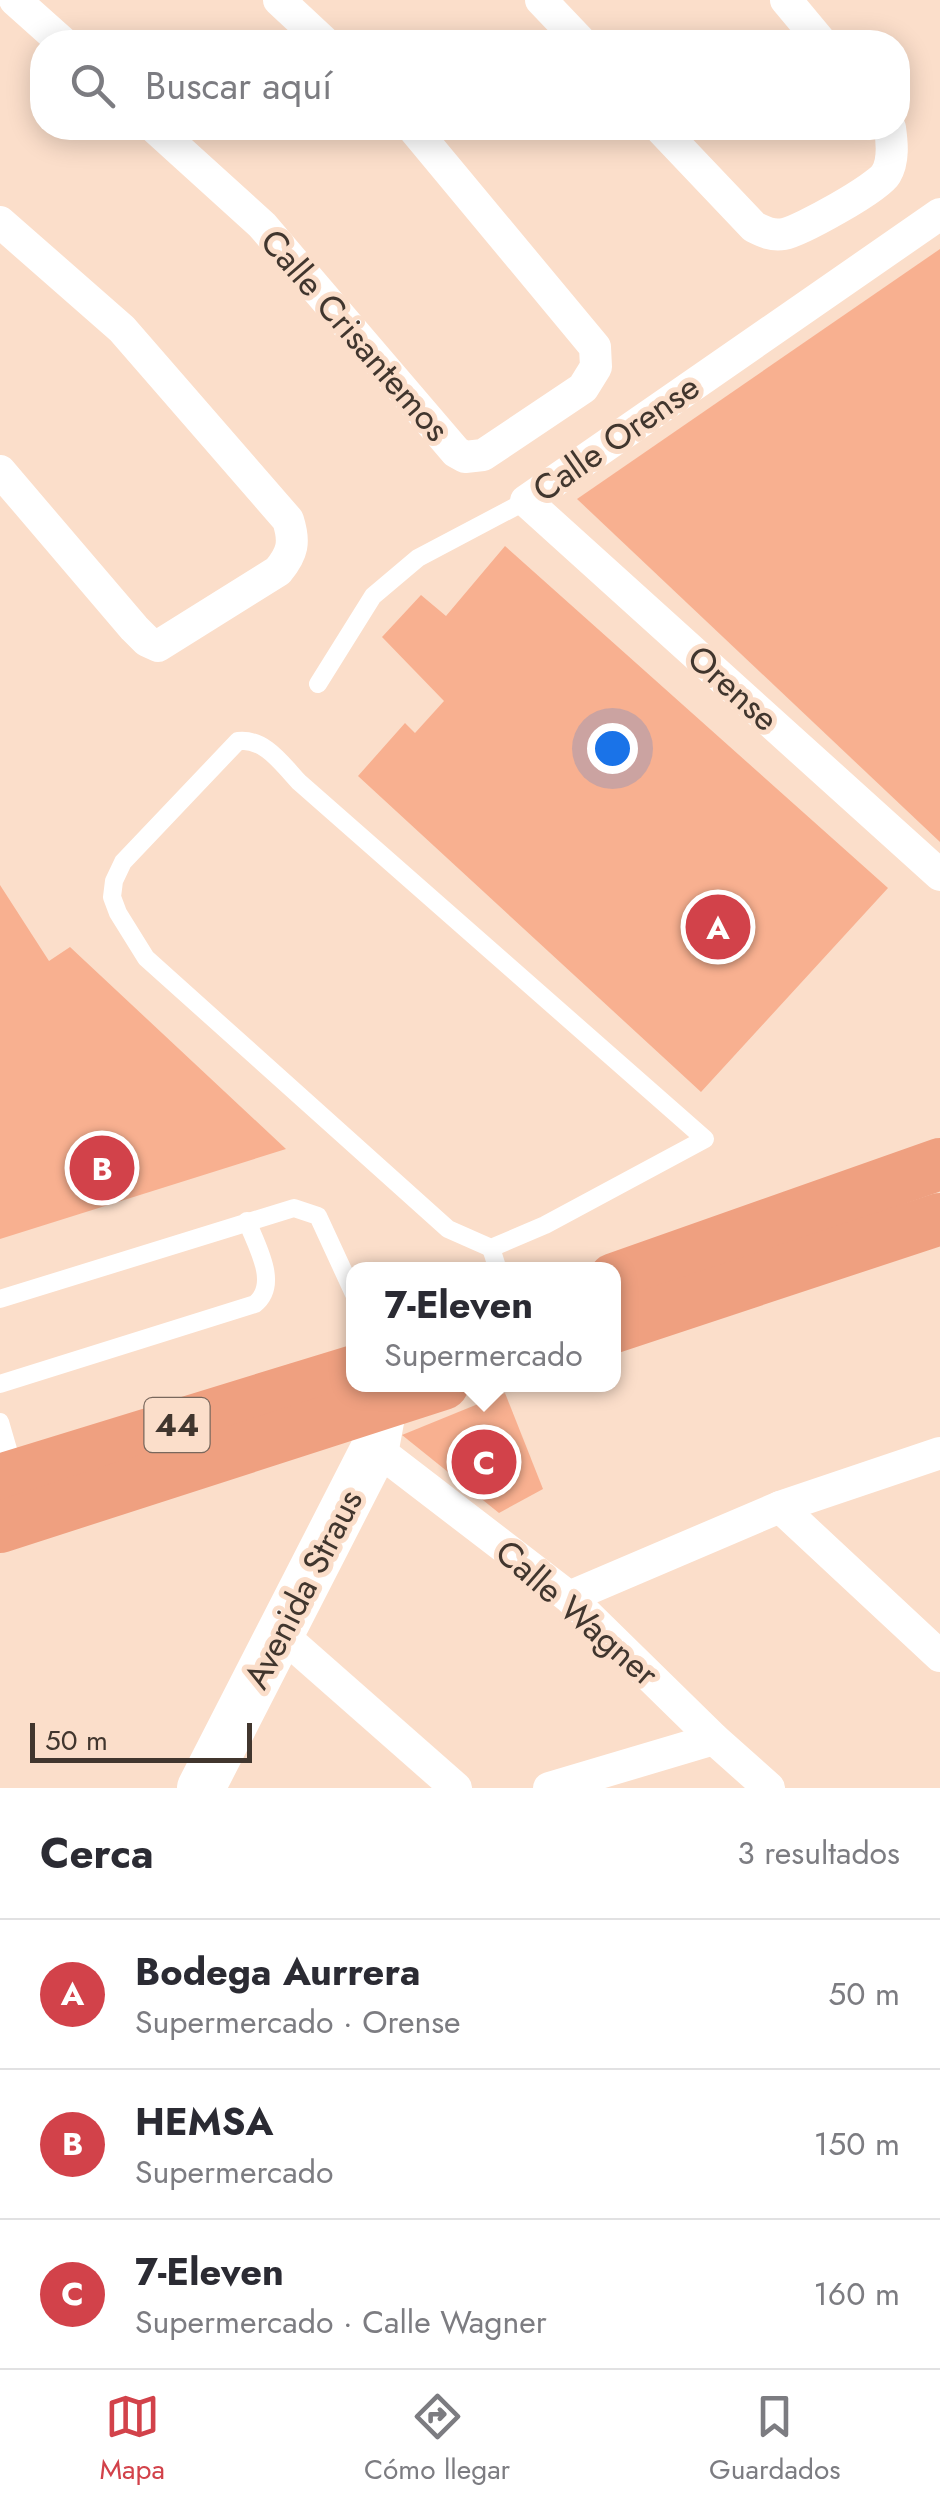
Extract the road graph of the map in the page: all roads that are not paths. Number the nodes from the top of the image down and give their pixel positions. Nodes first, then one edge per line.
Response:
1 (15, 0) edge
2 (279, 0) edge
3 (541, 0) edge
4 (786, 0) edge
5 (49, 30) edge
6 (311, 30) edge
7 (570, 30) edge
8 (811, 30) edge
9 (168, 140) edge
10 (423, 140) edge
11 (671, 140) edge
12 (891, 140) edge
13 (940, 214) edge
14 (0, 222) edge
15 (0, 471) edge
16 (526, 500) junction
17 (318, 684) dead end
18 (940, 875) edge
19 (940, 1164) edge
20 (940, 1218) edge
21 (247, 1220) junction
22 (491, 1248) junction
23 (495, 1262) edge
24 (346, 1275) edge
25 (621, 1277) edge
26 (0, 1299) edge
27 (621, 1326) edge
28 (0, 1384) edge
29 (412, 1392) edge
30 (373, 1402) edge
31 (0, 1422) edge
32 (940, 1453) edge
33 (8, 1477) edge
34 (780, 1507) junction
35 (0, 1528) edge
36 (569, 1596) junction
37 (282, 1634) junction
38 (940, 1656) edge
39 (714, 1739) junction
40 (201, 1788) edge
41 (456, 1788) edge
42 (548, 1788) edge
43 (769, 1788) edge

1 - 5 street
2 - 6 street
3 - 7 street
4 - 8 street
9 - 10 street, Calle Crisantemos
11 - 12 street
13 - 16 street, Calle Orense
14 - 15 street
16 - 17 lane, Calle Orense
16 - 18 street, Orense
19 - 25 main road
20 - 27 main road
21 - 24 lane
21 - 26 lane
21 - 28 lane
22 - 22 lane
22 - 23 lane
29 - 30 main road, 44
30 - 33 main road, 44
30 - 35 main road, 44
30 - 36 street, Calle Wagner
30 - 37 street, Avenida Straus
31 - 33 lane
32 - 34 street
34 - 36 street
34 - 38 street
36 - 39 street, Calle Wagner
37 - 40 street, Avenida Straus
37 - 41 street
39 - 42 street
39 - 43 street, Calle Wagner

